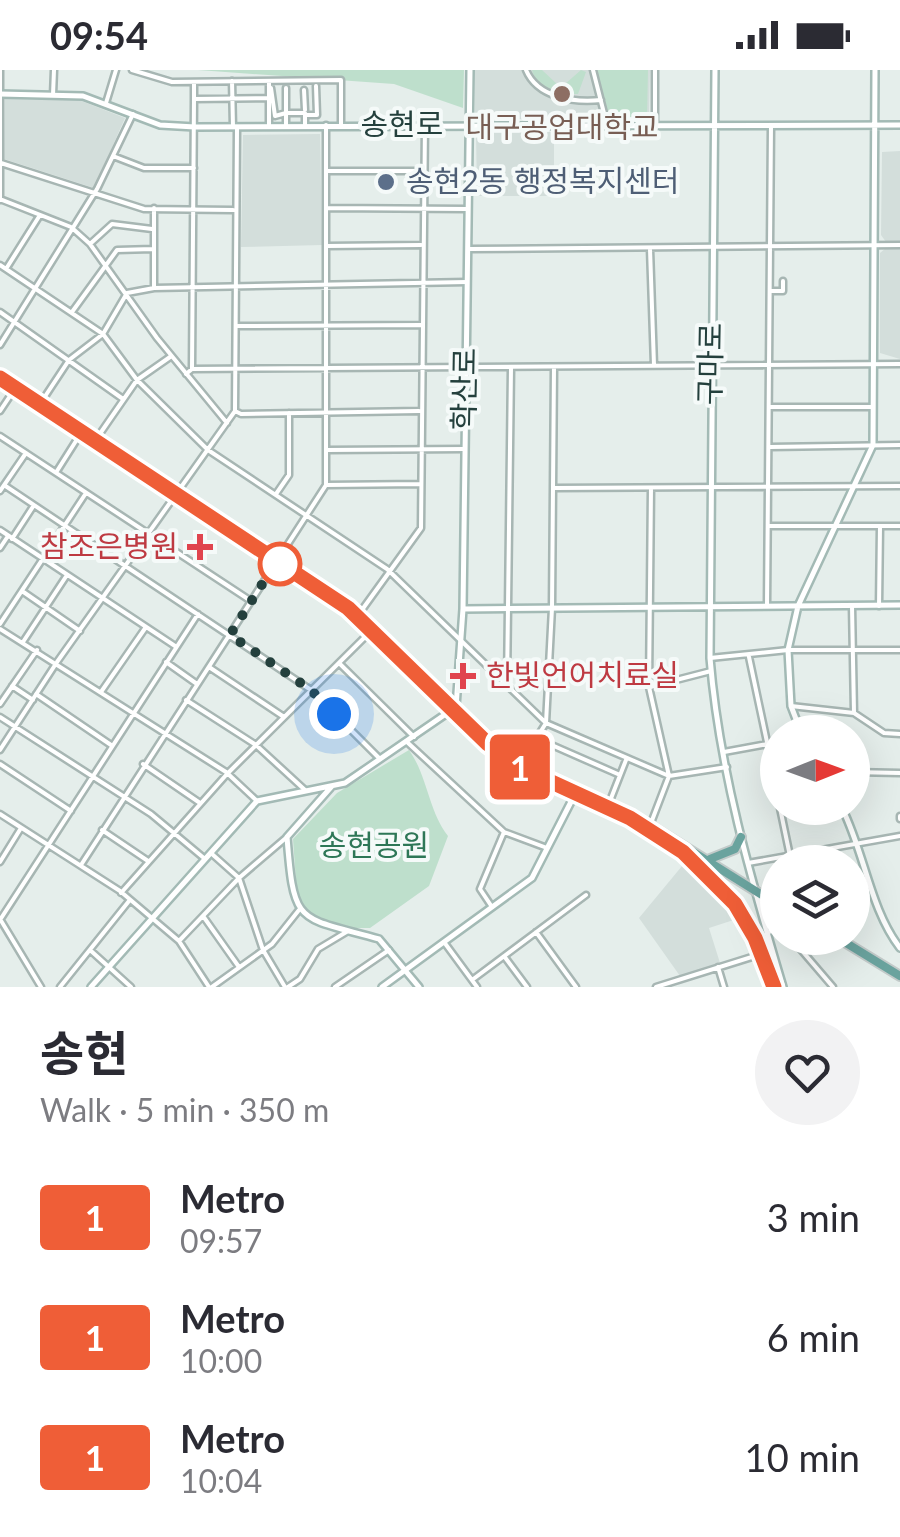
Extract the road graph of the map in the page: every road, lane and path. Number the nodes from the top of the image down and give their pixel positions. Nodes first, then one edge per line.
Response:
1 (0, 70) edge
2 (54, 70) edge
3 (116, 70) edge
4 (132, 70) edge
5 (470, 70) edge
6 (526, 70) edge
7 (593, 70) edge
8 (655, 70) edge
9 (715, 70) edge
10 (875, 70) edge
11 (269, 81) junction
12 (194, 82) junction
13 (232, 82) junction
14 (316, 86) dead end
15 (271, 88) dead end
16 (286, 88) dead end
17 (304, 90) dead end
18 (0, 94) edge
19 (53, 95) junction
20 (232, 98) junction
21 (269, 98) junction
22 (194, 99) junction
23 (601, 100) junction
24 (106, 103) junction
25 (286, 113) junction
26 (133, 114) junction
27 (305, 114) junction
28 (426, 124) junction
29 (654, 124) junction
30 (326, 125) junction
31 (341, 125) junction
32 (607, 125) junction
33 (714, 125) junction
34 (268, 126) junction
35 (286, 126) junction
36 (304, 126) junction
37 (470, 126) junction
38 (771, 126) junction
39 (876, 126) junction
40 (900, 126) edge
41 (195, 127) junction
42 (235, 127) junction
43 (0, 140) edge
44 (112, 156) junction
45 (1, 163) edge
46 (194, 168) junction
47 (326, 171) junction
48 (424, 171) junction
49 (95, 192) junction
50 (0, 199) edge
51 (154, 208) junction
52 (193, 208) junction
53 (326, 208) junction
54 (422, 208) junction
55 (469, 209) junction
56 (236, 210) junction
57 (40, 215) junction
58 (71, 227) junction
59 (154, 229) junction
60 (90, 244) junction
61 (714, 244) junction
62 (770, 244) junction
63 (875, 244) junction
64 (900, 244) edge
65 (421, 245) junction
66 (327, 246) junction
67 (154, 248) junction
68 (468, 248) junction
69 (650, 249) junction
70 (106, 262) junction
71 (0, 265) edge
72 (6, 269) junction
73 (420, 282) junction
74 (467, 282) junction
75 (783, 282) dead end
76 (327, 283) junction
77 (154, 288) junction
78 (236, 288) junction
79 (37, 289) junction
80 (193, 289) junction
81 (770, 291) junction
82 (126, 293) junction
83 (0, 312) edge
84 (72, 312) junction
85 (15, 322) junction
86 (421, 324) junction
87 (236, 326) junction
88 (327, 326) junction
89 (103, 334) junction
90 (0, 344) edge
91 (171, 356) junction
92 (69, 360) junction
93 (874, 364) junction
94 (900, 364) edge
95 (654, 365) junction
96 (711, 366) junction
97 (770, 366) junction
98 (554, 367) junction
99 (421, 368) junction
100 (465, 368) junction
101 (511, 368) junction
102 (192, 369) junction
103 (236, 370) junction
104 (326, 370) junction
105 (186, 374) junction
106 (0, 376) edge
107 (137, 380) junction
108 (16, 386) junction
109 (122, 399) junction
110 (42, 402) junction
111 (874, 406) junction
112 (770, 407) junction
113 (235, 410) junction
114 (0, 411) edge
115 (421, 411) junction
116 (326, 412) junction
117 (289, 413) junction
118 (228, 423) junction
119 (83, 429) junction
120 (0, 436) edge
121 (98, 438) junction
122 (873, 446) junction
123 (900, 446) edge
124 (770, 447) junction
125 (465, 449) junction
126 (208, 450) junction
127 (327, 450) junction
128 (421, 450) junction
129 (26, 453) junction
130 (56, 473) junction
131 (326, 484) junction
132 (421, 484) junction
133 (709, 486) junction
134 (769, 486) junction
135 (854, 486) junction
136 (900, 486) edge
137 (2, 488) edge
138 (553, 488) junction
139 (651, 488) junction
140 (86, 493) junction
141 (179, 493) junction
142 (275, 495) junction
143 (34, 505) junction
144 (307, 515) junction
145 (64, 526) junction
146 (769, 526) junction
147 (836, 526) junction
148 (880, 526) junction
149 (900, 526) edge
150 (0, 530) edge
151 (149, 535) junction
152 (10, 537) junction
153 (0, 548) edge
154 (43, 559) junction
155 (278, 559) junction
156 (127, 567) junction
157 (387, 570) junction
158 (67, 576) junction
159 (22, 591) junction
160 (104, 601) junction
161 (252, 601) junction
162 (798, 606) junction
163 (852, 606) junction
164 (879, 606) junction
165 (900, 606) edge
166 (708, 607) junction
167 (767, 607) junction
168 (46, 608) junction
169 (552, 608) junction
170 (649, 608) junction
171 (464, 609) junction
172 (509, 609) junction
173 (198, 614) junction
174 (359, 614) junction
175 (0, 626) edge
176 (146, 627) junction
177 (374, 627) junction
178 (81, 631) junction
179 (230, 635) junction
180 (23, 642) junction
181 (461, 642) junction
182 (176, 647) junction
183 (37, 650) junction
184 (788, 650) junction
185 (851, 650) junction
186 (900, 650) edge
187 (748, 654) junction
188 (710, 658) junction
189 (57, 662) junction
190 (166, 662) junction
191 (338, 663) junction
192 (208, 667) junction
193 (711, 671) junction
194 (197, 684) junction
195 (12, 686) junction
196 (508, 686) junction
197 (649, 687) junction
198 (311, 690) junction
199 (101, 692) junction
200 (35, 697) junction
201 (186, 700) junction
202 (0, 704) edge
203 (792, 706) junction
204 (456, 707) junction
205 (131, 713) junction
206 (854, 714) junction
207 (761, 715) edge
208 (795, 715) edge
209 (0, 717) edge
210 (284, 717) junction
211 (546, 724) junction
212 (16, 727) junction
213 (900, 734) edge
214 (162, 735) junction
215 (414, 737) junction
216 (537, 738) junction
217 (407, 742) junction
218 (112, 745) junction
219 (256, 745) junction
220 (760, 747) edge
221 (0, 750) edge
222 (724, 752) junction
223 (380, 760) junction
224 (626, 760) junction
225 (0, 764) edge
226 (143, 764) junction
227 (727, 767) junction
228 (518, 768) junction
229 (870, 772) edge
230 (900, 773) edge
231 (227, 774) junction
232 (620, 776) junction
233 (668, 776) junction
234 (94, 777) junction
235 (332, 786) junction
236 (306, 790) junction
237 (576, 791) junction
238 (123, 796) junction
239 (257, 801) junction
240 (200, 802) junction
241 (608, 806) junction
242 (72, 811) junction
243 (0, 814) edge
244 (851, 825) edge
245 (650, 826) junction
246 (21, 828) junction
247 (102, 830) junction
248 (174, 831) junction
249 (504, 832) junction
250 (900, 836) edge
251 (287, 837) junction
252 (740, 837) junction
253 (860, 843) junction
254 (50, 845) junction
255 (849, 845) edge
256 (548, 848) junction
257 (212, 853) junction
258 (708, 859) junction
259 (206, 860) junction
260 (760, 861) edge
261 (0, 862) edge
262 (148, 862) junction
263 (746, 863) junction
264 (80, 865) junction
265 (239, 878) junction
266 (753, 888) junction
267 (122, 893) junction
268 (760, 893) edge
269 (586, 896) dead end
270 (129, 901) junction
271 (492, 907) junction
272 (300, 910) junction
273 (760, 911) edge
274 (203, 916) junction
275 (151, 919) junction
276 (0, 920) edge
277 (349, 930) junction
278 (536, 932) junction
279 (178, 942) junction
280 (444, 942) junction
281 (900, 948) edge
282 (89, 949) junction
283 (389, 949) junction
284 (263, 950) junction
285 (760, 955) edge
286 (773, 955) edge
287 (806, 955) edge
288 (866, 955) edge
289 (504, 956) junction
290 (718, 967) junction
291 (108, 968) junction
292 (239, 968) junction
293 (406, 970) junction
294 (900, 976) edge
295 (472, 980) junction
296 (680, 980) junction
297 (41, 987) edge
298 (60, 987) edge
299 (90, 987) edge
300 (131, 987) edge
301 (210, 987) edge
302 (287, 987) edge
303 (335, 987) edge
304 (382, 987) edge
305 (419, 987) edge
306 (477, 987) edge
307 (527, 987) edge
308 (576, 987) edge
309 (656, 987) edge
310 (682, 987) edge
311 (724, 987) edge
312 (782, 987) edge
313 (833, 987) edge

1 - 18 street
2 - 19 street
3 - 24 street
4 - 12 street
5 - 37 main road, 학산로
6 - 23 street
7 - 23 street
8 - 29 street
9 - 33 main road, 구마로
10 - 39 main road
11 - 13 street
11 - 21 street
11 - 31 street
12 - 13 street
12 - 22 street
13 - 20 street
14 - 27 street
15 - 25 street
16 - 25 street
17 - 27 street
18 - 19 main road, 송현로
18 - 43 street
19 - 24 main road, 송현로
20 - 21 street
20 - 22 street
20 - 42 street
21 - 34 street
22 - 41 street
23 - 32 street
24 - 26 main road, 송현로
25 - 27 street
25 - 35 street
26 - 41 main road, 송현로
26 - 44 street
27 - 36 street
28 - 31 main road, 송현로
28 - 37 main road, 송현로
28 - 48 street
29 - 32 main road, 송현로
29 - 33 main road, 송현로
30 - 31 main road, 송현로
30 - 36 main road, 송현로
30 - 47 street
32 - 37 main road, 송현로
33 - 38 main road, 송현로
33 - 61 main road, 구마로
34 - 35 main road, 송현로
34 - 42 main road, 송현로
35 - 36 main road, 송현로
37 - 55 main road, 학산로
38 - 39 main road, 송현로
38 - 62 street
39 - 40 main road, 송현로
39 - 63 main road
41 - 42 main road, 송현로
41 - 46 street
42 - 56 street
43 - 45 street
44 - 46 street
44 - 49 street
45 - 49 street
45 - 50 street
46 - 52 street
47 - 48 street
47 - 53 street
48 - 54 street
49 - 51 street
49 - 58 street
50 - 57 street
51 - 52 street
51 - 59 street
52 - 56 street
52 - 80 street
53 - 54 street
53 - 66 street
54 - 55 street
54 - 65 street
55 - 68 main road, 학산로
56 - 78 street
57 - 58 street
57 - 72 street
58 - 60 street
58 - 79 street
59 - 60 street
59 - 67 street
60 - 70 street
61 - 62 street
61 - 69 street
61 - 96 main road, 구마로
62 - 63 street
62 - 81 street
63 - 64 street
63 - 93 main road
65 - 66 street
65 - 73 street
66 - 76 street
67 - 70 street
67 - 77 street
68 - 69 street
68 - 74 main road, 학산로
69 - 95 street
70 - 82 street
70 - 84 street
71 - 72 street
72 - 79 street
73 - 74 street
73 - 76 street
73 - 86 street
74 - 100 main road, 학산로
75 - 81 street
76 - 78 street
76 - 88 street
77 - 80 street
77 - 82 street
78 - 80 street
78 - 87 street
79 - 84 street
79 - 85 street
80 - 102 street
81 - 97 street
82 - 89 street
82 - 91 street
83 - 85 street
84 - 89 street
85 - 90 street
85 - 92 street
86 - 88 street
86 - 99 street
87 - 88 street
87 - 103 street
88 - 104 street
89 - 92 street
89 - 107 street
91 - 105 street
91 - 107 street
92 - 109 street
92 - 110 street
93 - 94 street
93 - 97 street
93 - 111 main road
95 - 96 street
95 - 98 street
96 - 97 street
96 - 133 main road, 구마로
97 - 112 street
98 - 101 street
98 - 138 street
99 - 100 street
99 - 104 street
99 - 115 street
100 - 101 street
100 - 125 main road, 학산로
101 - 172 street
102 - 103 street
102 - 105 street
103 - 104 street
103 - 113 street
104 - 116 street
105 - 118 street
106 - 108 main road
107 - 109 street
107 - 126 street
108 - 110 main road
108 - 114 street
109 - 121 street
110 - 119 main road
111 - 112 street
111 - 122 main road
112 - 124 street
113 - 117 street
113 - 118 street
115 - 116 street
115 - 128 street
116 - 117 street
116 - 127 street
117 - 142 street
118 - 126 street
119 - 121 main road
119 - 130 street
120 - 129 street
121 - 141 main road
122 - 123 street
122 - 124 street
122 - 135 main road
124 - 134 street
125 - 128 street
125 - 171 main road, 학산로
126 - 141 street
126 - 142 street
127 - 128 street
127 - 131 street
128 - 132 street
129 - 130 street
129 - 137 street
130 - 140 street
131 - 132 street
131 - 144 street
132 - 157 street
133 - 134 street
133 - 139 street
133 - 166 main road, 구마로
134 - 135 street
134 - 146 street
135 - 136 street
135 - 147 main road
137 - 143 street
138 - 139 street
138 - 169 street
139 - 170 street
140 - 145 street
140 - 151 street
141 - 151 street
141 - 155 main road
142 - 144 street
143 - 145 street
143 - 152 street
144 - 155 street
144 - 157 street
145 - 154 street
145 - 156 street
146 - 147 street
146 - 167 street
147 - 148 street
147 - 162 main road
148 - 149 street
148 - 164 street
150 - 152 street
151 - 156 street
151 - 161 street
152 - 153 street
152 - 154 street
154 - 158 street
154 - 159 street
155 - 161 street
155 - 174 main road
156 - 160 street
156 - 173 street
157 - 174 street
157 - 181 street
158 - 160 street
158 - 168 street
159 - 168 street
159 - 175 street
160 - 176 street
160 - 178 street
161 - 179 street
162 - 163 main road
162 - 167 main road
162 - 184 main road
163 - 164 main road
163 - 185 street
164 - 165 main road
166 - 167 main road
166 - 170 main road
166 - 188 main road, 구마로
168 - 178 street
168 - 180 street
169 - 170 main road
169 - 172 main road
169 - 211 street
170 - 197 street
171 - 172 main road
171 - 181 main road, 학산로
172 - 196 street
173 - 179 street
173 - 182 street
174 - 177 main road
175 - 180 street
176 - 182 street
176 - 199 street
177 - 191 street
177 - 204 main road
178 - 189 street
179 - 192 street
179 - 198 street
180 - 183 street
181 - 196 street
181 - 204 main road, 학산로
182 - 190 street
183 - 189 street
183 - 195 street
184 - 185 street
184 - 187 street
184 - 203 main road
185 - 186 street
185 - 206 street
187 - 188 street
187 - 207 street
188 - 193 main road, 구마로
189 - 199 street
189 - 200 street
190 - 194 street
190 - 205 street
191 - 198 street
191 - 215 street
192 - 194 street
192 - 210 street
193 - 197 street
193 - 222 main road, 구마로
194 - 201 street
195 - 200 street
195 - 202 street
196 - 211 street
197 - 233 street
198 - 210 street
198 - 223 street
199 - 205 street
200 - 212 street
200 - 218 street
201 - 214 street
201 - 219 street
203 - 206 street
203 - 208 main road
204 - 215 main road
204 - 228 main road
205 - 214 street
205 - 218 street
206 - 213 street
209 - 212 street
210 - 219 street
211 - 216 street
211 - 224 street
212 - 221 street
212 - 234 street
214 - 226 street
214 - 231 street
215 - 217 main road
216 - 228 street
216 - 232 street
217 - 223 main road
217 - 249 street
218 - 234 street
219 - 231 street
219 - 236 street
220 - 222 street
222 - 227 main road, 구마로
223 - 235 main road
224 - 232 street
224 - 233 street
225 - 242 street
226 - 238 street
226 - 240 street
227 - 233 street
227 - 252 main road, 구마로
228 - 237 main road
229 - 230 street
231 - 239 street
231 - 240 street
232 - 241 street
233 - 245 street
234 - 238 street
234 - 242 street
235 - 236 main road
235 - 251 main road
236 - 239 main road
237 - 241 main road
237 - 256 main road
238 - 247 street
238 - 248 street
239 - 257 main road
240 - 248 street
241 - 245 main road
242 - 254 street
243 - 246 street
244 - 253 main road
245 - 258 main road
246 - 254 street
246 - 261 street
247 - 262 street
247 - 264 street
248 - 259 street
248 - 262 street
249 - 256 street
249 - 271 street
250 - 253 street
251 - 265 street
251 - 272 main road
252 - 258 main road
252 - 263 main road, 구마로
253 - 255 street
253 - 281 main road
254 - 264 street
254 - 276 street
256 - 271 main road
257 - 259 main road
257 - 265 street
258 - 266 main road
259 - 275 main road
260 - 263 street
262 - 267 street
263 - 266 main road, 구마로
264 - 267 street
265 - 274 street
265 - 284 street
266 - 268 main road
266 - 273 main road, 구마로
267 - 270 street
269 - 278 street
270 - 275 street
270 - 282 street
271 - 280 main road
272 - 277 main road
272 - 284 street
274 - 279 street
274 - 292 street
275 - 279 street
275 - 291 main road
276 - 297 street
277 - 283 main road
277 - 302 street
278 - 289 street
278 - 308 street
279 - 301 street
280 - 293 main road
280 - 295 street
282 - 291 street
282 - 298 street
283 - 293 main road
283 - 303 street
284 - 292 street
284 - 302 street
285 - 290 street
286 - 312 main road, 구마로
287 - 313 street
288 - 294 main road
289 - 295 street
289 - 307 street
290 - 296 street
290 - 311 street
291 - 299 main road
291 - 300 street
292 - 301 street
293 - 304 main road
293 - 305 main road
295 - 306 street
296 - 309 street
296 - 310 street

